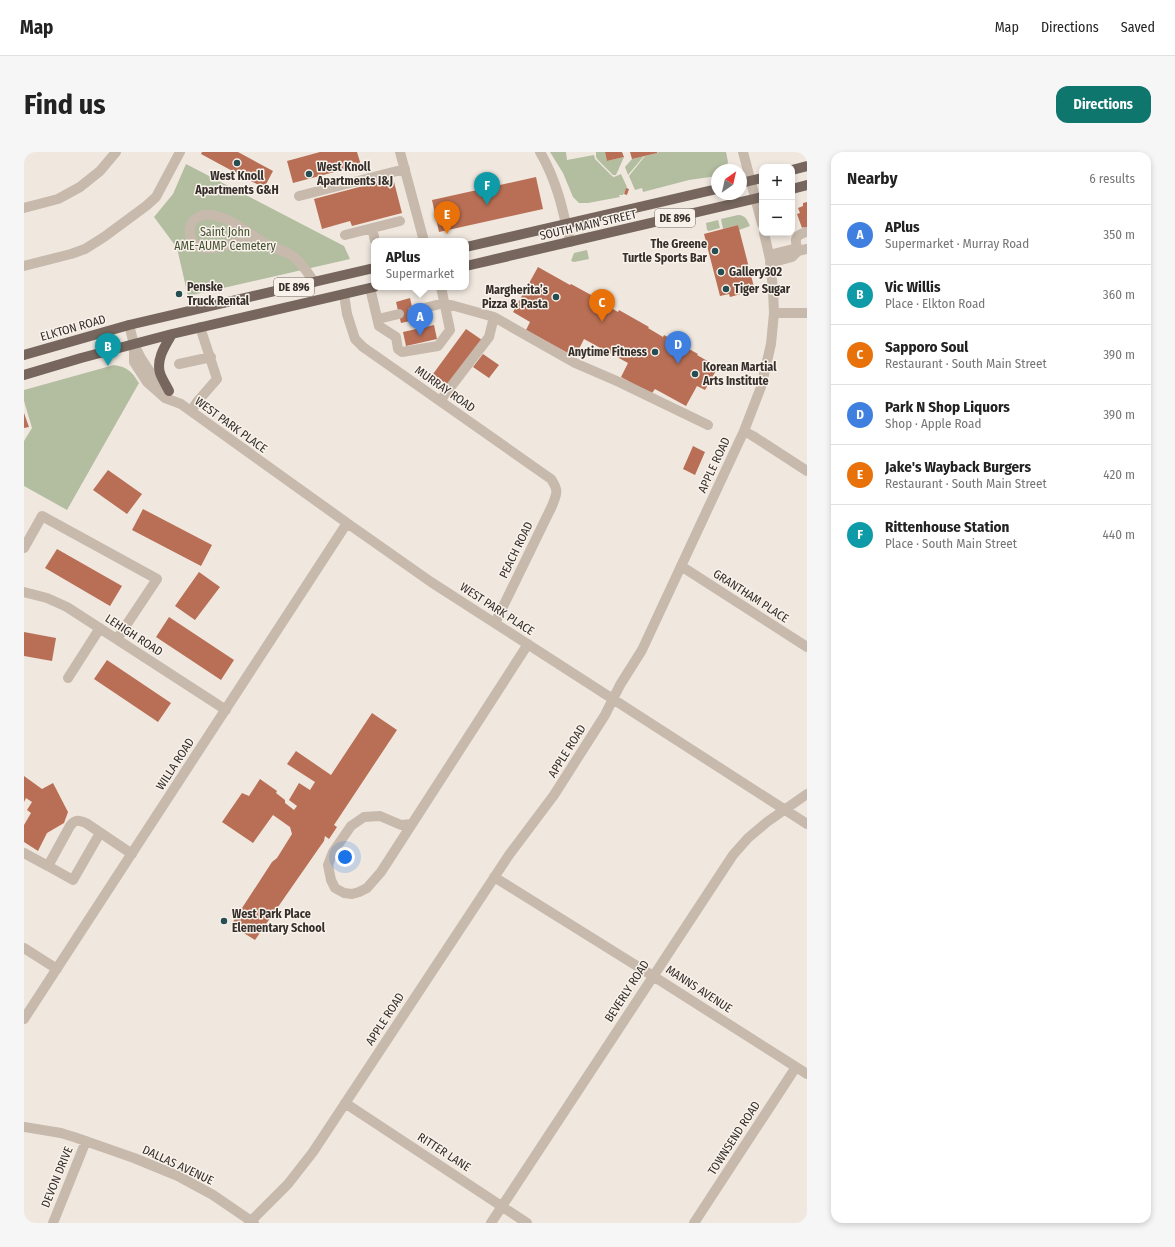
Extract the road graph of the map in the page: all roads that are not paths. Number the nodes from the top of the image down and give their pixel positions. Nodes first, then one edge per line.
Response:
1 (116, 152) edge
2 (180, 152) edge
3 (400, 152) edge
4 (540, 152) edge
5 (743, 152) edge
6 (744, 164) edge
7 (807, 166) edge
8 (405, 169) junction
9 (795, 169) edge
10 (759, 179) edge
11 (747, 182) edge
12 (747, 183) edge
13 (807, 185) edge
14 (795, 188) edge
15 (711, 190) edge
16 (299, 196) dead end
17 (759, 198) edge
18 (24, 208) edge
19 (400, 221) dead end
20 (566, 224) junction
21 (372, 228) junction
22 (806, 232) dead end
23 (345, 235) dead end
24 (765, 236) edge
25 (374, 238) edge
26 (423, 238) edge
27 (570, 242) junction
28 (267, 244) junction
29 (469, 247) edge
30 (803, 250) edge
31 (770, 259) junction
32 (469, 265) edge
33 (24, 266) edge
34 (371, 269) edge
35 (314, 282) junction
36 (371, 287) edge
37 (373, 290) edge
38 (442, 290) edge
39 (344, 294) junction
40 (444, 304) junction
41 (413, 311) dead end
42 (774, 313) junction
43 (807, 313) edge
44 (399, 314) dead end
45 (494, 316) junction
46 (378, 319) junction
47 (129, 325) junction
48 (200, 327) junction
49 (172, 334) junction
50 (134, 344) junction
51 (24, 355) edge
52 (211, 357) junction
53 (179, 364) dead end
54 (24, 375) edge
55 (169, 390) junction
56 (440, 401) junction
57 (181, 404) junction
58 (191, 412) junction
59 (708, 425) dead end
60 (744, 431) junction
61 (807, 471) edge
62 (557, 488) joint
63 (347, 523) junction
64 (24, 548) edge
65 (681, 566) junction
66 (24, 592) edge
67 (495, 623) junction
68 (100, 628) junction
69 (117, 638) junction
70 (528, 644) junction
71 (807, 647) edge
72 (68, 678) dead end
73 (613, 699) junction
74 (226, 710) junction
75 (807, 794) edge
76 (784, 809) junction
77 (412, 824) junction
78 (807, 824) edge
79 (100, 832) junction
80 (24, 853) edge
81 (132, 854) junction
82 (48, 866) junction
83 (494, 877) junction
84 (24, 948) edge
85 (57, 969) junction
86 (653, 976) junction
87 (24, 1020) edge
88 (796, 1067) junction
89 (807, 1074) edge
90 (345, 1103) junction
91 (24, 1127) edge
92 (86, 1141) junction
93 (502, 1206) junction
94 (251, 1222) edge
95 (53, 1223) edge
96 (491, 1223) edge
97 (527, 1223) edge
98 (694, 1223) edge

1 - 18 street
2 - 33 street
3 - 8 street
4 - 20 street
5 - 6 street
7 - 9 main road
8 - 16 street
8 - 26 street
10 - 11 main road
12 - 17 street
13 - 14 main road
15 - 20 main road, SOUTH MAIN STREET / DE 896
17 - 27 main road, SOUTH MAIN STREET / DE 896
19 - 21 street
20 - 27 street
20 - 29 main road, SOUTH MAIN STREET / DE 896
21 - 23 street
21 - 25 street
22 - 30 street
24 - 31 street, APPLE ROAD
27 - 32 main road, SOUTH MAIN STREET / DE 896
28 - 28 street
28 - 35 street
30 - 31 street
31 - 42 street, APPLE ROAD
34 - 35 main road, DE 896
35 - 47 main road, DE 896
36 - 39 main road, DE 896
37 - 46 street
38 - 40 street
39 - 48 main road, DE 896
39 - 56 street, MURRAY ROAD
40 - 41 street
40 - 45 street
40 - 46 street
42 - 43 street
42 - 60 street, APPLE ROAD
44 - 46 street
45 - 56 street
45 - 59 street
47 - 50 street, WEST PARK PLACE
47 - 51 main road, ELKTON ROAD / DE 896
48 - 49 main road, DE 896
48 - 52 street
49 - 50 main road, DE 896
49 - 55 main road
50 - 54 main road, DE 896
50 - 55 street, WEST PARK PLACE
50 - 57 street, WEST PARK PLACE
52 - 53 street
52 - 58 street
55 - 57 street, WEST PARK PLACE
56 - 62 street, MURRAY ROAD
57 - 58 street, WEST PARK PLACE
58 - 63 street, WEST PARK PLACE
60 - 61 street
60 - 65 street, APPLE ROAD
62 - 67 street, PEACH ROAD
63 - 67 street, WEST PARK PLACE
63 - 74 street, WILLA ROAD
64 - 69 street
65 - 71 street, GRANTHAM PLACE
65 - 73 street, APPLE ROAD
66 - 68 street, LEHIGH ROAD
67 - 70 street, WEST PARK PLACE
68 - 69 street, LEHIGH ROAD
68 - 72 street
69 - 74 street, LEHIGH ROAD
70 - 73 street, WEST PARK PLACE
70 - 77 street
73 - 76 street, WEST PARK PLACE
73 - 83 street, APPLE ROAD
74 - 81 street, WILLA ROAD
75 - 76 street, BEVERLY ROAD
76 - 78 street, WEST PARK PLACE
76 - 86 street, BEVERLY ROAD
77 - 77 street
79 - 81 street
79 - 82 street
79 - 82 street
80 - 82 street
81 - 85 street, WILLA ROAD
83 - 86 street, MANNS AVENUE
83 - 90 street, APPLE ROAD
84 - 85 street
85 - 87 street, WILLA ROAD
86 - 88 street, MANNS AVENUE
86 - 93 street, BEVERLY ROAD
88 - 89 street, MANNS AVENUE
88 - 98 street, TOWNSEND ROAD
90 - 93 street, RITTER LANE
90 - 94 street, APPLE ROAD
91 - 92 street, DALLAS AVENUE
92 - 94 street, DALLAS AVENUE
92 - 95 street, DEVON DRIVE
93 - 96 street, BEVERLY ROAD
93 - 97 street, RITTER LANE

